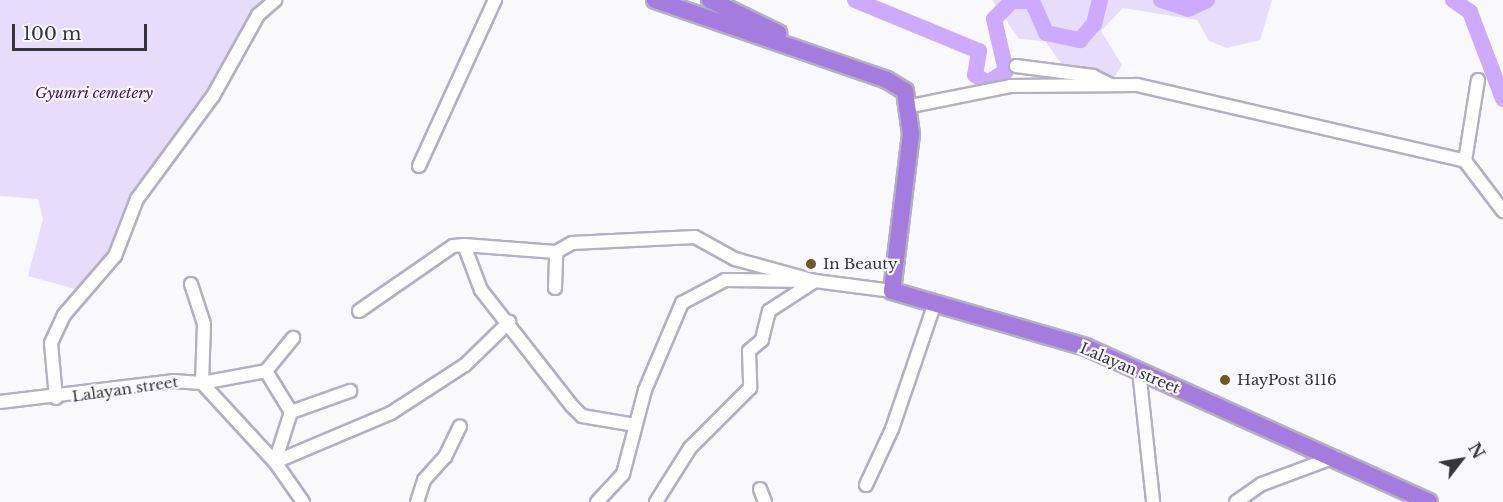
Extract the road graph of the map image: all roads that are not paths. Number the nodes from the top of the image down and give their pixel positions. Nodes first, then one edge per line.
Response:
1 (275, 0) edge
2 (495, 0) edge
3 (655, 0) edge
4 (710, 0) edge
5 (833, 60) junction
6 (1016, 66) dead end
7 (1478, 80) dead end
8 (1110, 85) junction
9 (911, 106) junction
10 (1465, 161) junction
11 (419, 166) dead end
12 (1503, 211) edge
13 (464, 245) junction
14 (556, 252) junction
15 (815, 281) junction
16 (191, 284) dead end
17 (555, 288) dead end
18 (892, 291) junction
19 (935, 303) junction
20 (359, 311) dead end
21 (509, 322) junction
22 (293, 338) dead end
23 (266, 370) junction
24 (1139, 370) junction
25 (202, 383) junction
26 (350, 391) dead end
27 (57, 398) junction
28 (0, 402) edge
29 (291, 412) junction
30 (635, 425) junction
31 (460, 426) dead end
32 (1335, 457) junction
33 (275, 462) junction
34 (866, 485) dead end
35 (760, 489) dead end
36 (303, 502) edge
37 (417, 502) edge
38 (597, 502) edge
39 (656, 502) edge
40 (765, 502) edge
41 (1153, 502) edge
42 (1236, 502) edge
43 (1429, 502) edge

1 - 27 street
2 - 11 street
3 - 5 highway
4 - 5 highway
5 - 9 highway
6 - 8 street
7 - 10 street
8 - 9 street
8 - 10 street
9 - 18 highway
10 - 12 street
13 - 14 street, Lalayan street
13 - 20 street, Lalayan street
13 - 21 street
14 - 15 street, Lalayan street
14 - 17 street
15 - 18 street, Lalayan street
15 - 30 street, Lalayan street
15 - 39 street
16 - 25 street
18 - 19 highway, Lalayan street
19 - 24 highway, Lalayan street
19 - 34 street
21 - 30 street
21 - 33 street
22 - 23 street
23 - 25 street, Lalayan street
23 - 29 street
24 - 32 highway, Lalayan street
24 - 41 street
25 - 27 street, Lalayan street
25 - 33 street
26 - 29 street
27 - 28 street, Lalayan street
29 - 33 street
30 - 38 street, Lalayan street
31 - 37 street
32 - 42 street
32 - 43 highway, Lalayan street
33 - 36 street
35 - 40 street

